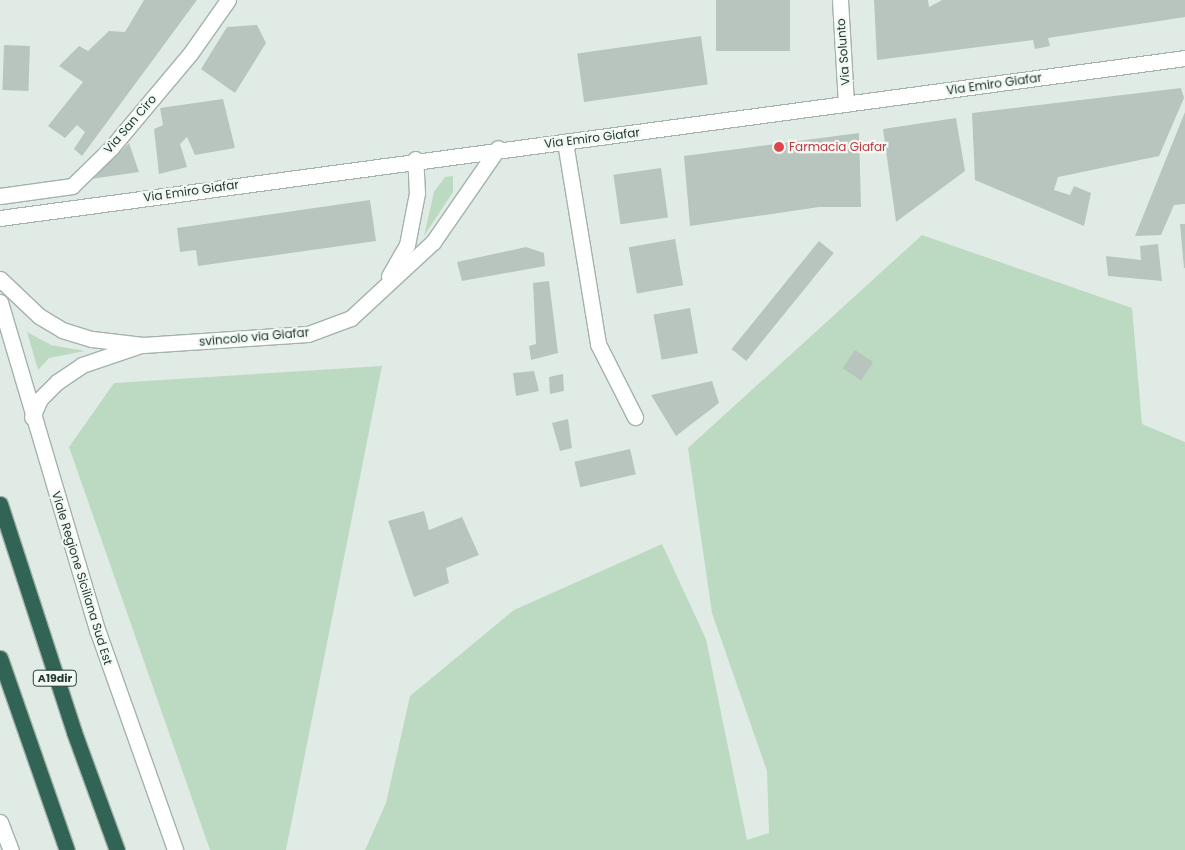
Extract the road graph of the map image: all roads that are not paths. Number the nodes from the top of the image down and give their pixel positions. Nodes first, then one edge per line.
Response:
1 (228, 0) edge
2 (840, 0) edge
3 (1185, 58) edge
4 (846, 104) junction
5 (565, 142) junction
6 (498, 148) junction
7 (414, 159) junction
8 (0, 196) edge
9 (0, 218) edge
10 (0, 279) edge
11 (381, 289) junction
12 (0, 302) edge
13 (143, 345) junction
14 (32, 417) junction
15 (635, 417) dead end
16 (0, 504) edge
17 (0, 658) edge
18 (0, 822) edge
19 (11, 850) edge
20 (67, 850) edge
21 (117, 850) edge
22 (175, 850) edge

1 - 8 street, Via San Ciro
2 - 4 street, Via Solunto
3 - 4 street, Via Emiro Giafar
4 - 5 street, Via Emiro Giafar
5 - 6 street, Via Emiro Giafar
5 - 15 street
6 - 7 street, Via Emiro Giafar
6 - 11 street, svincolo via Giafar
7 - 9 street, Via Emiro Giafar
7 - 11 street, svincolo via Giafar
10 - 13 street, svincolo via Giafar
11 - 13 street, svincolo via Giafar
12 - 14 street, Viale Regione Siciliana Sud Est
13 - 14 street, svincolo via Giafar
14 - 22 street, Viale Regione Siciliana Sud Est
16 - 21 highway, A19dir
17 - 20 highway
18 - 19 street

